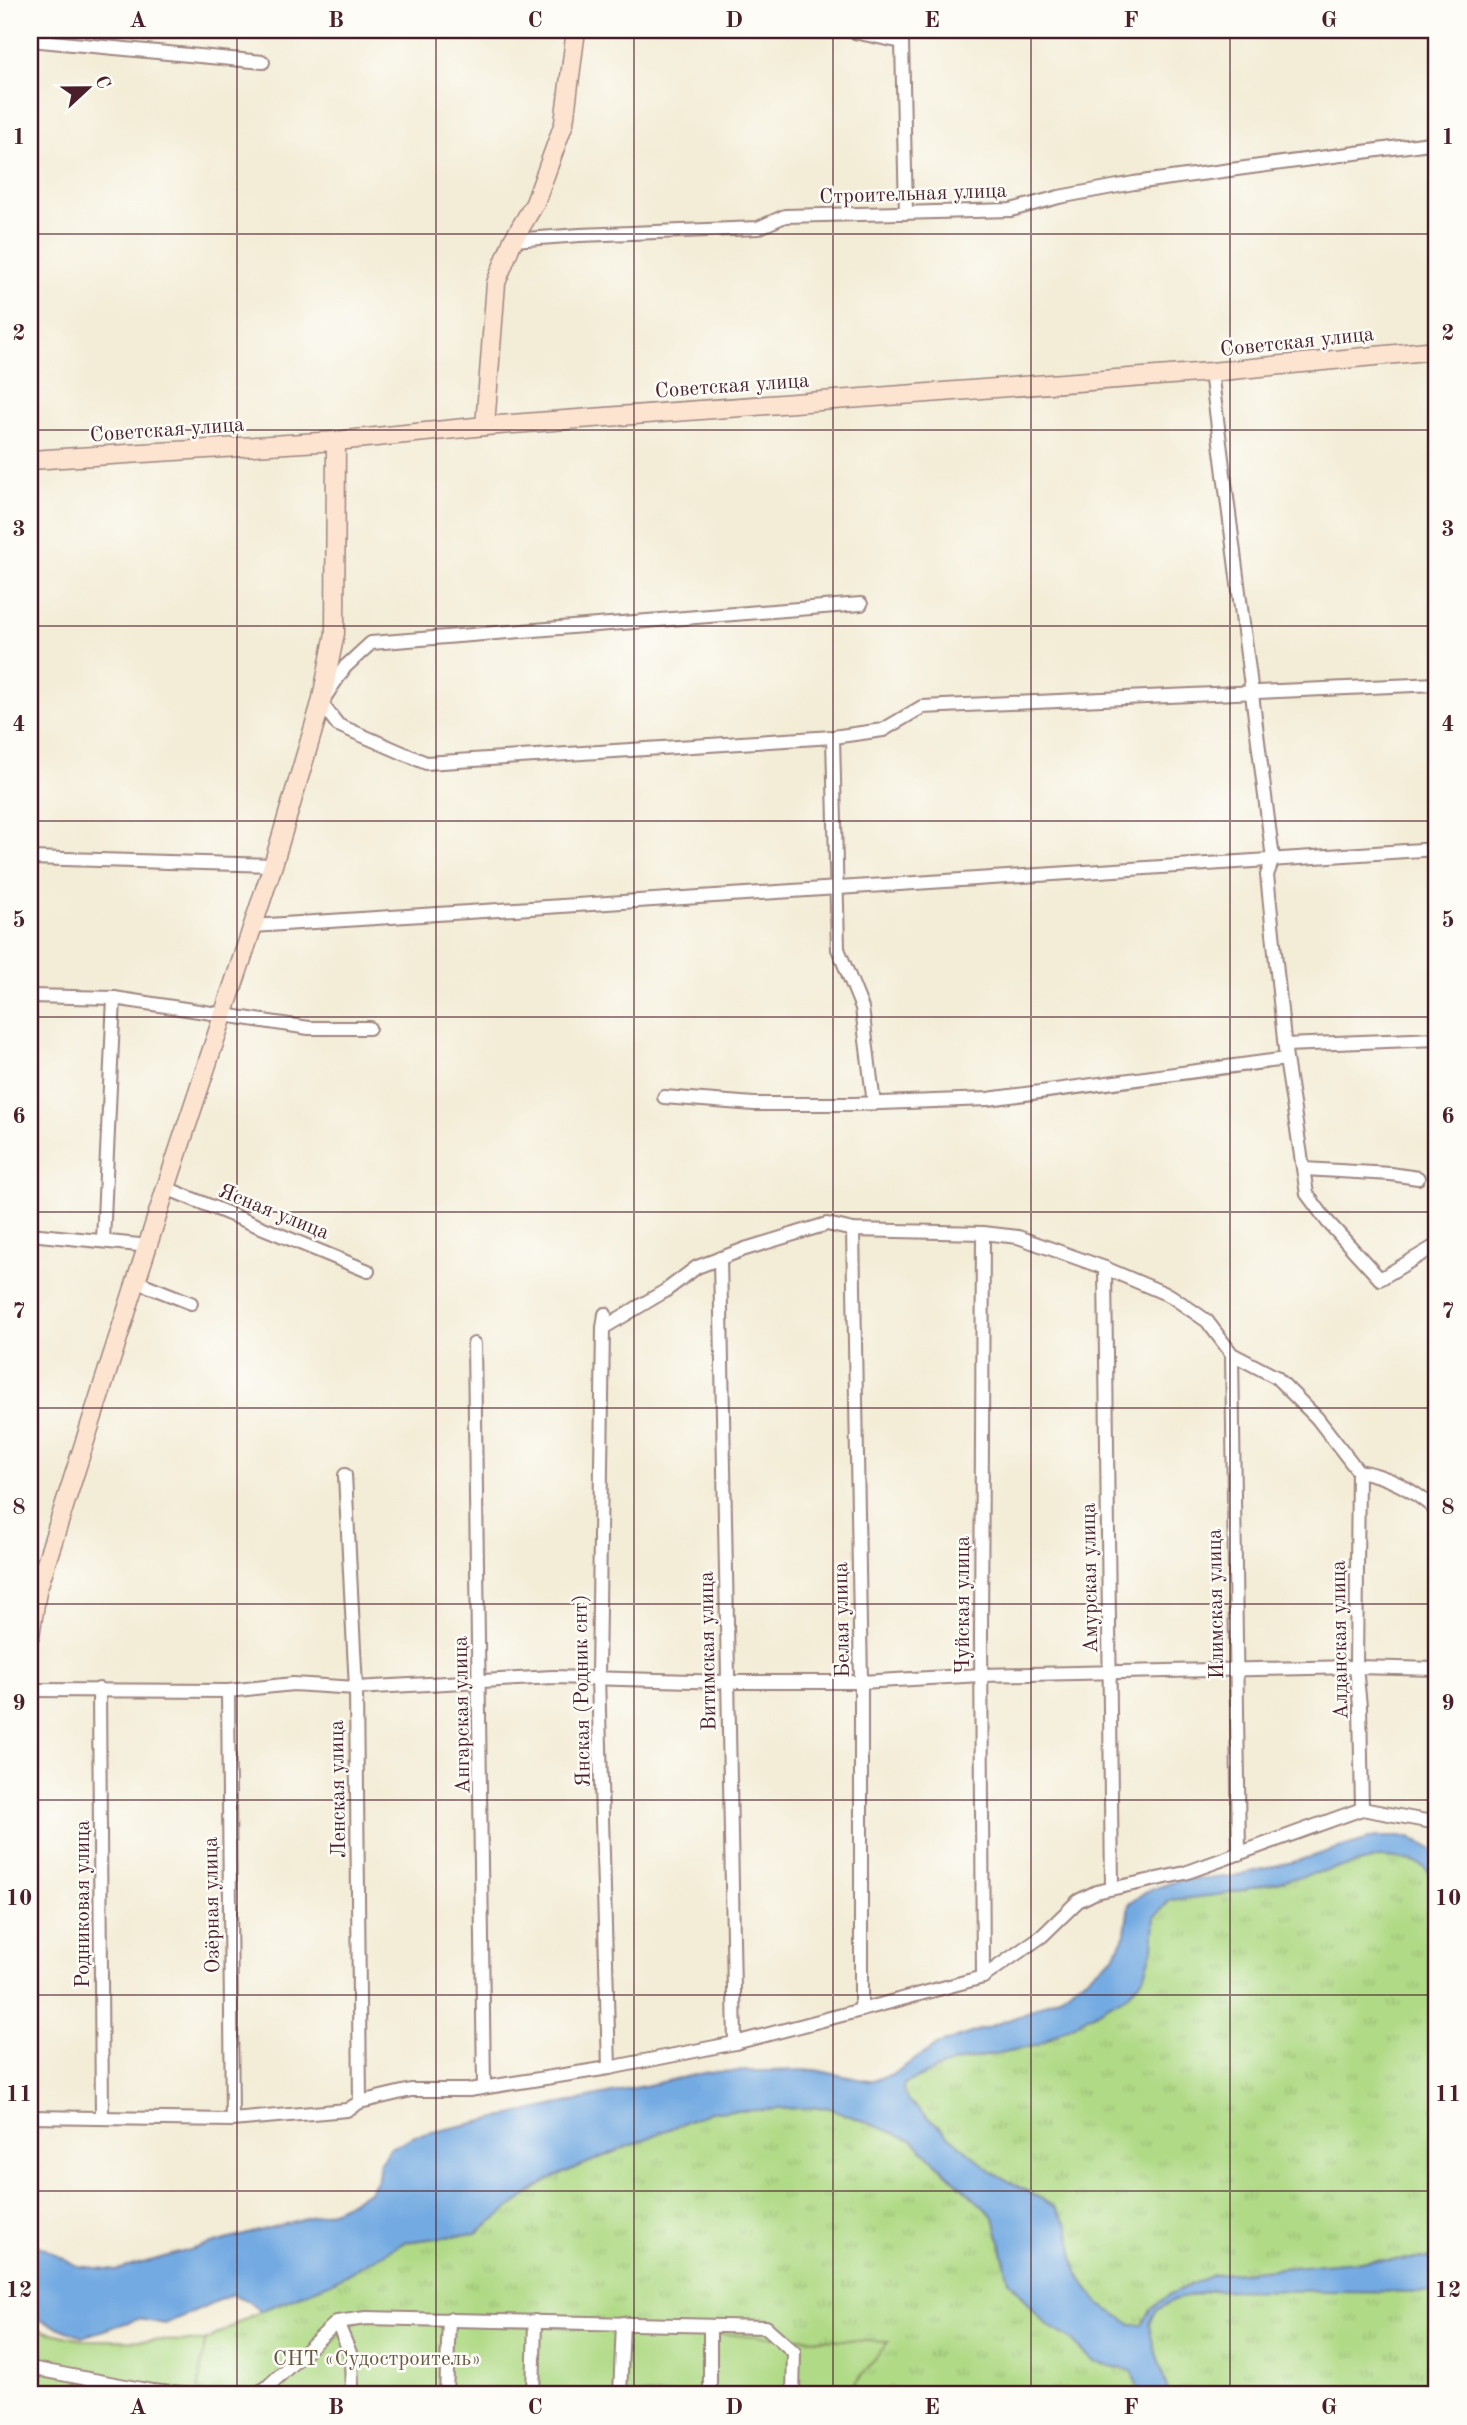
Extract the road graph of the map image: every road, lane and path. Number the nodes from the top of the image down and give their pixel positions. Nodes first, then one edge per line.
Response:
1 (576, 30) edge
2 (854, 32) dead end
3 (30, 40) edge
4 (263, 62) dead end
5 (1437, 142) edge
6 (906, 213) junction
7 (513, 240) junction
8 (1437, 351) edge
9 (1211, 372) junction
10 (485, 426) junction
11 (336, 441) junction
12 (30, 460) edge
13 (861, 604) dead end
14 (1437, 684) edge
15 (1254, 694) junction
16 (321, 703) junction
17 (832, 737) junction
18 (1437, 849) edge
19 (30, 858) edge
20 (1273, 859) junction
21 (273, 865) junction
22 (837, 887) junction
23 (253, 926) junction
24 (30, 996) edge
25 (114, 998) junction
26 (224, 1015) junction
27 (369, 1028) dead end
28 (1437, 1039) edge
29 (1285, 1045) junction
30 (1286, 1059) junction
31 (664, 1097) dead end
32 (874, 1104) junction
33 (1304, 1170) junction
34 (1418, 1178) dead end
35 (166, 1188) junction
36 (853, 1230) junction
37 (983, 1233) junction
38 (30, 1234) edge
39 (103, 1241) junction
40 (149, 1245) junction
41 (1436, 1248) edge
42 (720, 1258) junction
43 (1105, 1268) junction
44 (368, 1271) dead end
45 (138, 1282) junction
46 (191, 1303) dead end
47 (605, 1314) dead end
48 (603, 1328) junction
49 (474, 1345) dead end
50 (1232, 1354) junction
51 (1358, 1471) junction
52 (345, 1475) dead end
53 (1437, 1511) edge
54 (30, 1636) edge
55 (1356, 1667) junction
56 (1437, 1670) edge
57 (1235, 1671) junction
58 (1110, 1673) junction
59 (981, 1675) junction
60 (598, 1676) junction
61 (480, 1681) junction
62 (727, 1682) junction
63 (861, 1682) junction
64 (356, 1688) junction
65 (99, 1689) junction
66 (30, 1690) edge
67 (228, 1691) junction
68 (1362, 1809) junction
69 (1437, 1823) edge
70 (1240, 1854) junction
71 (1112, 1887) junction
72 (983, 1977) junction
73 (861, 2010) junction
74 (735, 2043) junction
75 (609, 2068) junction
76 (484, 2086) junction
77 (360, 2102) junction
78 (30, 2117) edge
79 (102, 2118) junction
80 (232, 2120) junction
81 (449, 2319) junction
82 (535, 2321) junction
83 (337, 2322) junction
84 (623, 2323) junction
85 (710, 2326) junction
86 (30, 2368) edge
87 (261, 2393) edge
88 (191, 2395) edge
89 (352, 2395) edge
90 (446, 2395) edge
91 (533, 2395) edge
92 (620, 2395) edge
93 (710, 2395) edge
94 (793, 2395) edge

1 - 7 main road
2 - 6 street
3 - 4 street
5 - 6 street, Строительная улица
6 - 7 street, Строительная улица
7 - 10 main road
8 - 9 main road, Советская улица
9 - 10 main road, Советская улица
9 - 15 street
10 - 11 main road, Советская улица
11 - 12 main road, Советская улица
11 - 16 main road
13 - 16 street
14 - 15 street
15 - 17 street
15 - 20 street
16 - 17 street
16 - 21 main road
17 - 22 street
18 - 20 street
19 - 21 street
20 - 22 street
20 - 29 street
21 - 23 main road
22 - 23 street
22 - 32 street
23 - 26 main road
24 - 25 street
25 - 26 street
25 - 39 street
26 - 27 street
26 - 35 main road
28 - 29 street
29 - 30 street
30 - 32 street
30 - 33 street
31 - 32 street
33 - 34 street
33 - 41 street
35 - 40 main road
35 - 44 street, Ясная улица
36 - 37 street
36 - 42 street
36 - 63 street, Белая улица
37 - 43 street
37 - 59 street, Чуйская улица
38 - 39 street
39 - 40 street
40 - 45 main road
42 - 48 street
42 - 62 street, Витимская улица
43 - 50 street
43 - 58 street, Амурская улица
45 - 46 street
45 - 54 main road
47 - 48 street, Янская (Родник снт)
48 - 60 street, Янская (Родник снт)
49 - 61 street, Ангарская улица
50 - 51 street
50 - 57 street, Илимская улица
51 - 53 street
51 - 55 street, Алданская улица
52 - 64 street, Ленская улица
55 - 56 street
55 - 57 street
55 - 68 street, Алданская улица
57 - 58 street
57 - 70 street, Илимская улица
58 - 59 street
58 - 71 street, Амурская улица
59 - 63 street
59 - 72 street, Чуйская улица
60 - 61 street
60 - 62 street
60 - 75 street, Янская (Родник снт)
61 - 64 street
61 - 76 street, Ангарская улица
62 - 63 street
62 - 74 street, Витимская улица
63 - 73 street, Белая улица
64 - 67 street
64 - 77 street, Ленская улица
65 - 66 street
65 - 67 street
65 - 79 street, Родниковая улица
67 - 80 street, Озёрная улица
68 - 69 street
68 - 70 street
70 - 71 street
71 - 72 street
72 - 73 street
73 - 74 street
74 - 75 street
75 - 76 street
76 - 77 street
77 - 80 street
78 - 79 street
79 - 80 street
81 - 82 street
81 - 83 street
81 - 90 street
82 - 84 street
82 - 91 street
83 - 87 street
83 - 89 street
84 - 85 street
84 - 92 street
85 - 93 street
85 - 94 street
86 - 88 street

